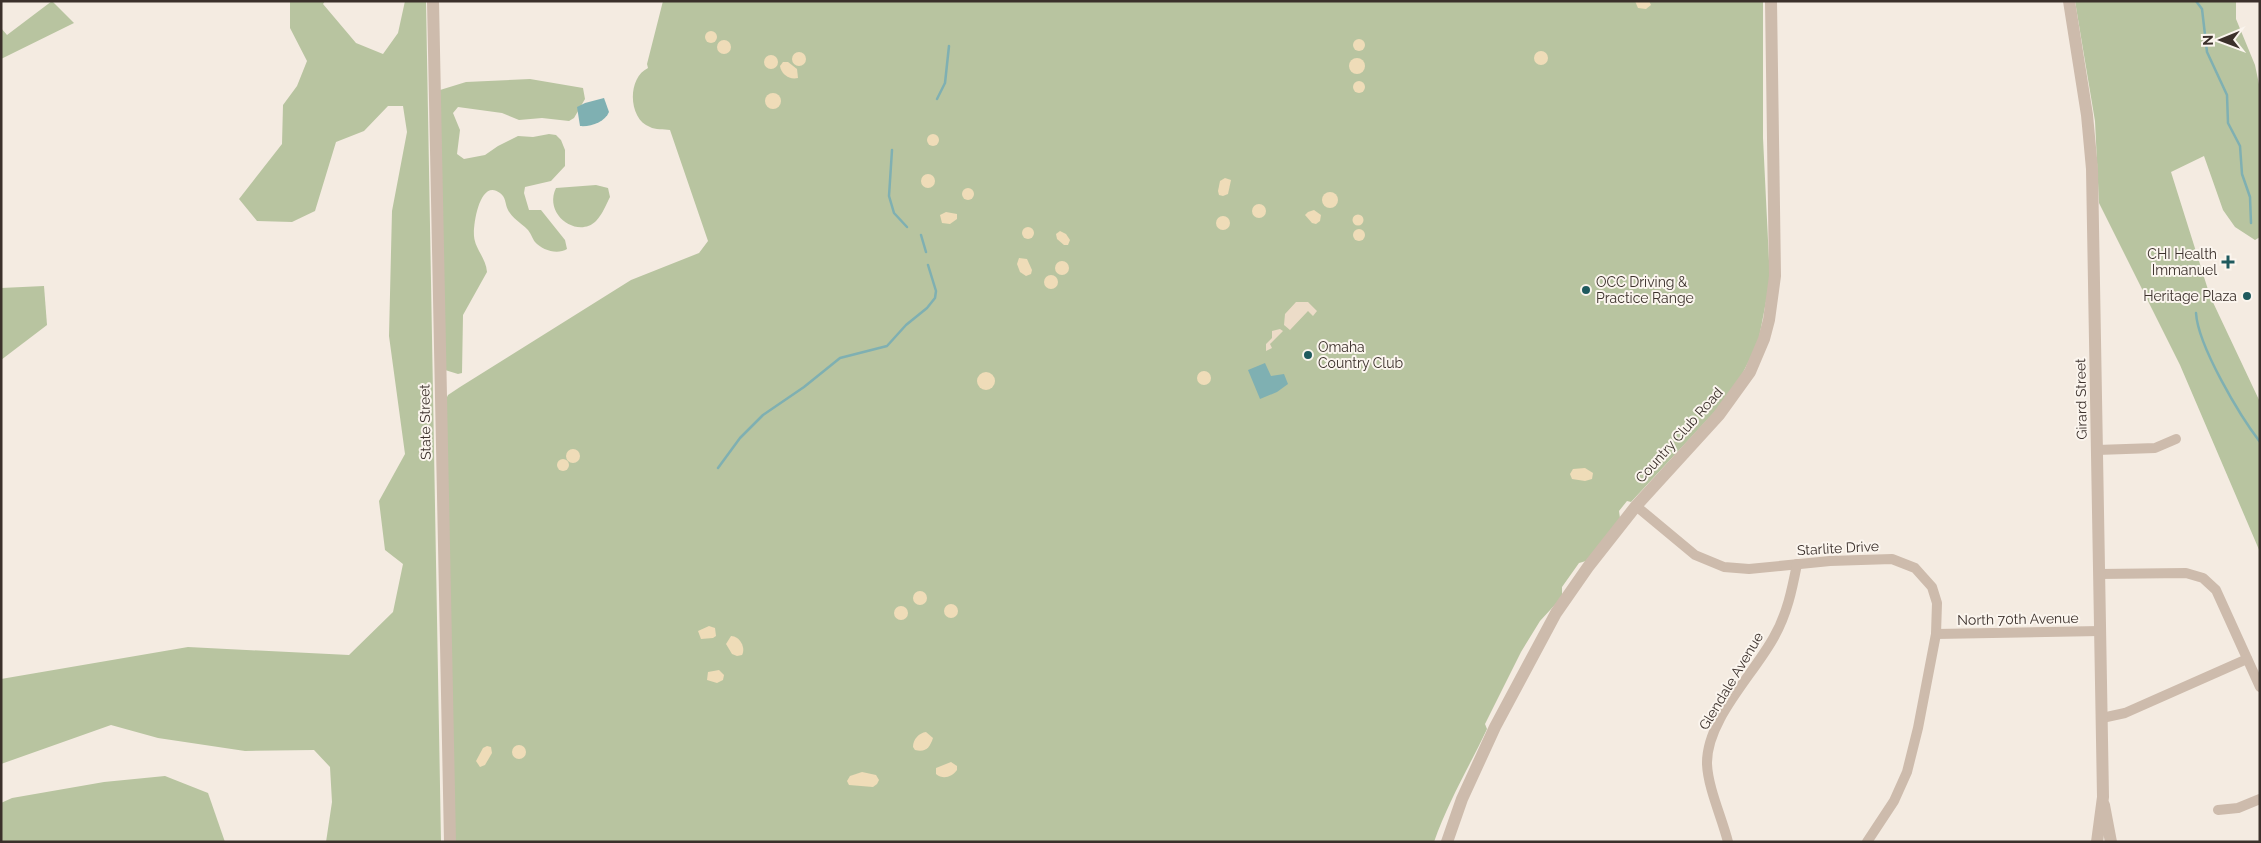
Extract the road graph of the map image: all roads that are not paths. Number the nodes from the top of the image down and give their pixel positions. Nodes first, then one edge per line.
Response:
1 (433, 1) edge
2 (1771, 1) edge
3 (2069, 1) edge
4 (2176, 439) dead end
5 (2098, 450) junction
6 (1636, 506) junction
7 (1797, 564) junction
8 (2099, 574) junction
9 (2100, 631) junction
10 (1936, 634) junction
11 (2247, 659) junction
12 (2260, 687) edge
13 (2102, 718) junction
14 (2103, 797) junction
15 (2260, 799) edge
16 (2218, 810) dead end
17 (450, 842) edge
18 (1447, 842) edge
19 (1728, 842) edge
20 (1867, 842) edge
21 (2097, 842) edge
22 (2111, 842) edge

1 - 17 street, State Street
2 - 6 street, Country Club Road
3 - 5 street, Girard Street
4 - 5 street
5 - 8 street, Girard Street
6 - 7 street, Starlite Drive
6 - 18 street, Country Club Road
7 - 10 street, Starlite Drive
7 - 19 street, Glendale Avenue
8 - 9 street, Girard Street
8 - 11 street
9 - 10 street, North 70th Avenue
9 - 13 street, Girard Street
10 - 20 street, Starlite Drive
11 - 12 street
11 - 13 street
13 - 14 street, Girard Street
14 - 21 street, Girard Street
14 - 22 street, Girard Street
15 - 16 street

